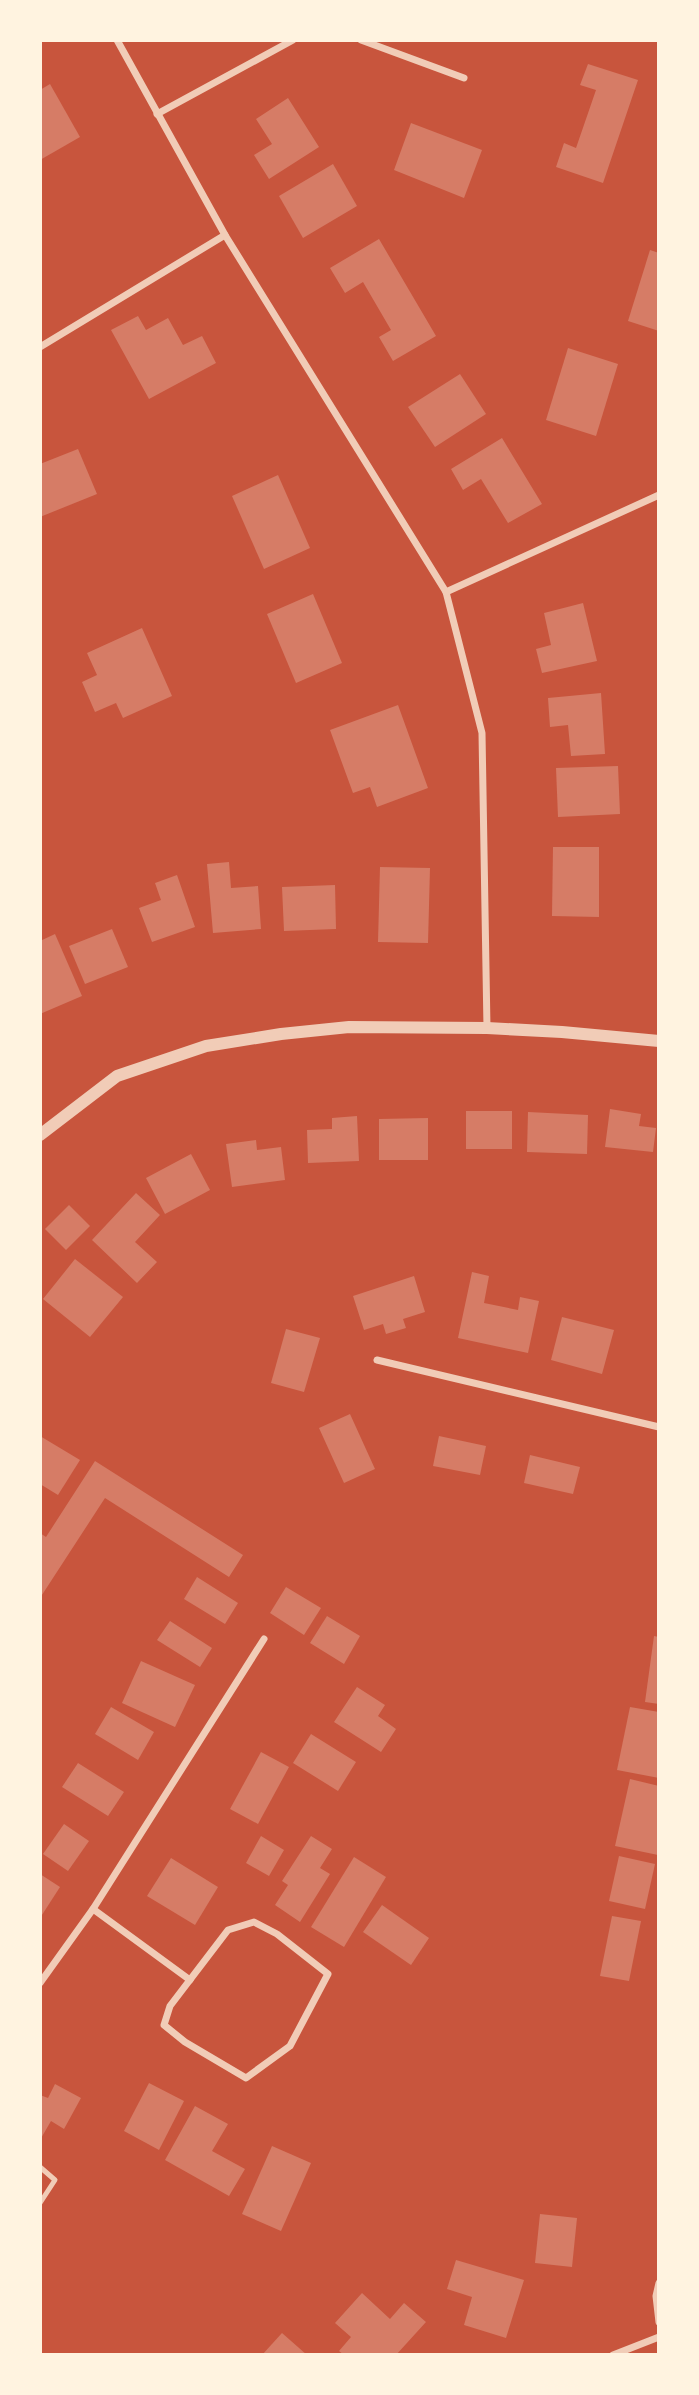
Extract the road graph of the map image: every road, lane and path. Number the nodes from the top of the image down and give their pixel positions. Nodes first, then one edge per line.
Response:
1 (117, 40) edge
2 (293, 40) edge
3 (361, 40) edge
4 (464, 78) dead end
5 (157, 114) junction
6 (225, 235) junction
7 (40, 347) edge
8 (659, 495) edge
9 (446, 592) junction
10 (487, 1028) junction
11 (659, 1041) edge
12 (40, 1135) edge
13 (377, 1360) dead end
14 (659, 1427) edge
15 (264, 1639) dead end
16 (93, 1909) junction
17 (190, 1980) junction
18 (40, 1983) edge
19 (40, 2167) edge
20 (40, 2203) edge
21 (659, 2283) edge
22 (659, 2322) edge
23 (659, 2337) edge
24 (613, 2355) edge

1 - 5 street
2 - 5 street
3 - 4 street
5 - 6 street
6 - 7 street
6 - 9 street
8 - 9 street
9 - 10 street
10 - 11 street
10 - 12 street
13 - 14 street
15 - 16 street
16 - 17 street
16 - 18 street
17 - 17 street
19 - 20 lane
21 - 22 street
23 - 24 street

